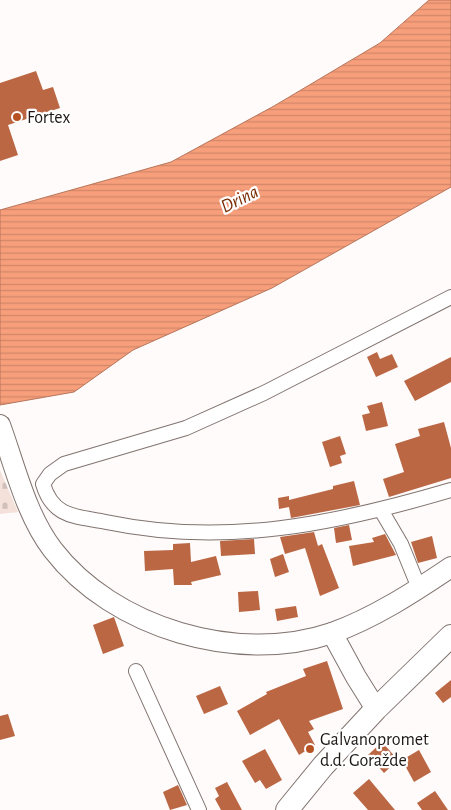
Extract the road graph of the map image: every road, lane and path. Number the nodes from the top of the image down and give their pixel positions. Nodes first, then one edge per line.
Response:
1 (451, 297) edge
2 (0, 425) edge
3 (451, 490) edge
4 (382, 510) junction
5 (451, 567) edge
6 (419, 588) junction
7 (332, 633) junction
8 (450, 640) edge
9 (136, 671) dead end
10 (376, 709) junction
11 (199, 810) edge
12 (287, 810) edge

1 - 4 street
2 - 7 main road
3 - 4 street
4 - 6 street
5 - 6 main road
6 - 7 main road
7 - 10 main road
8 - 10 main road
9 - 11 street
10 - 12 main road

